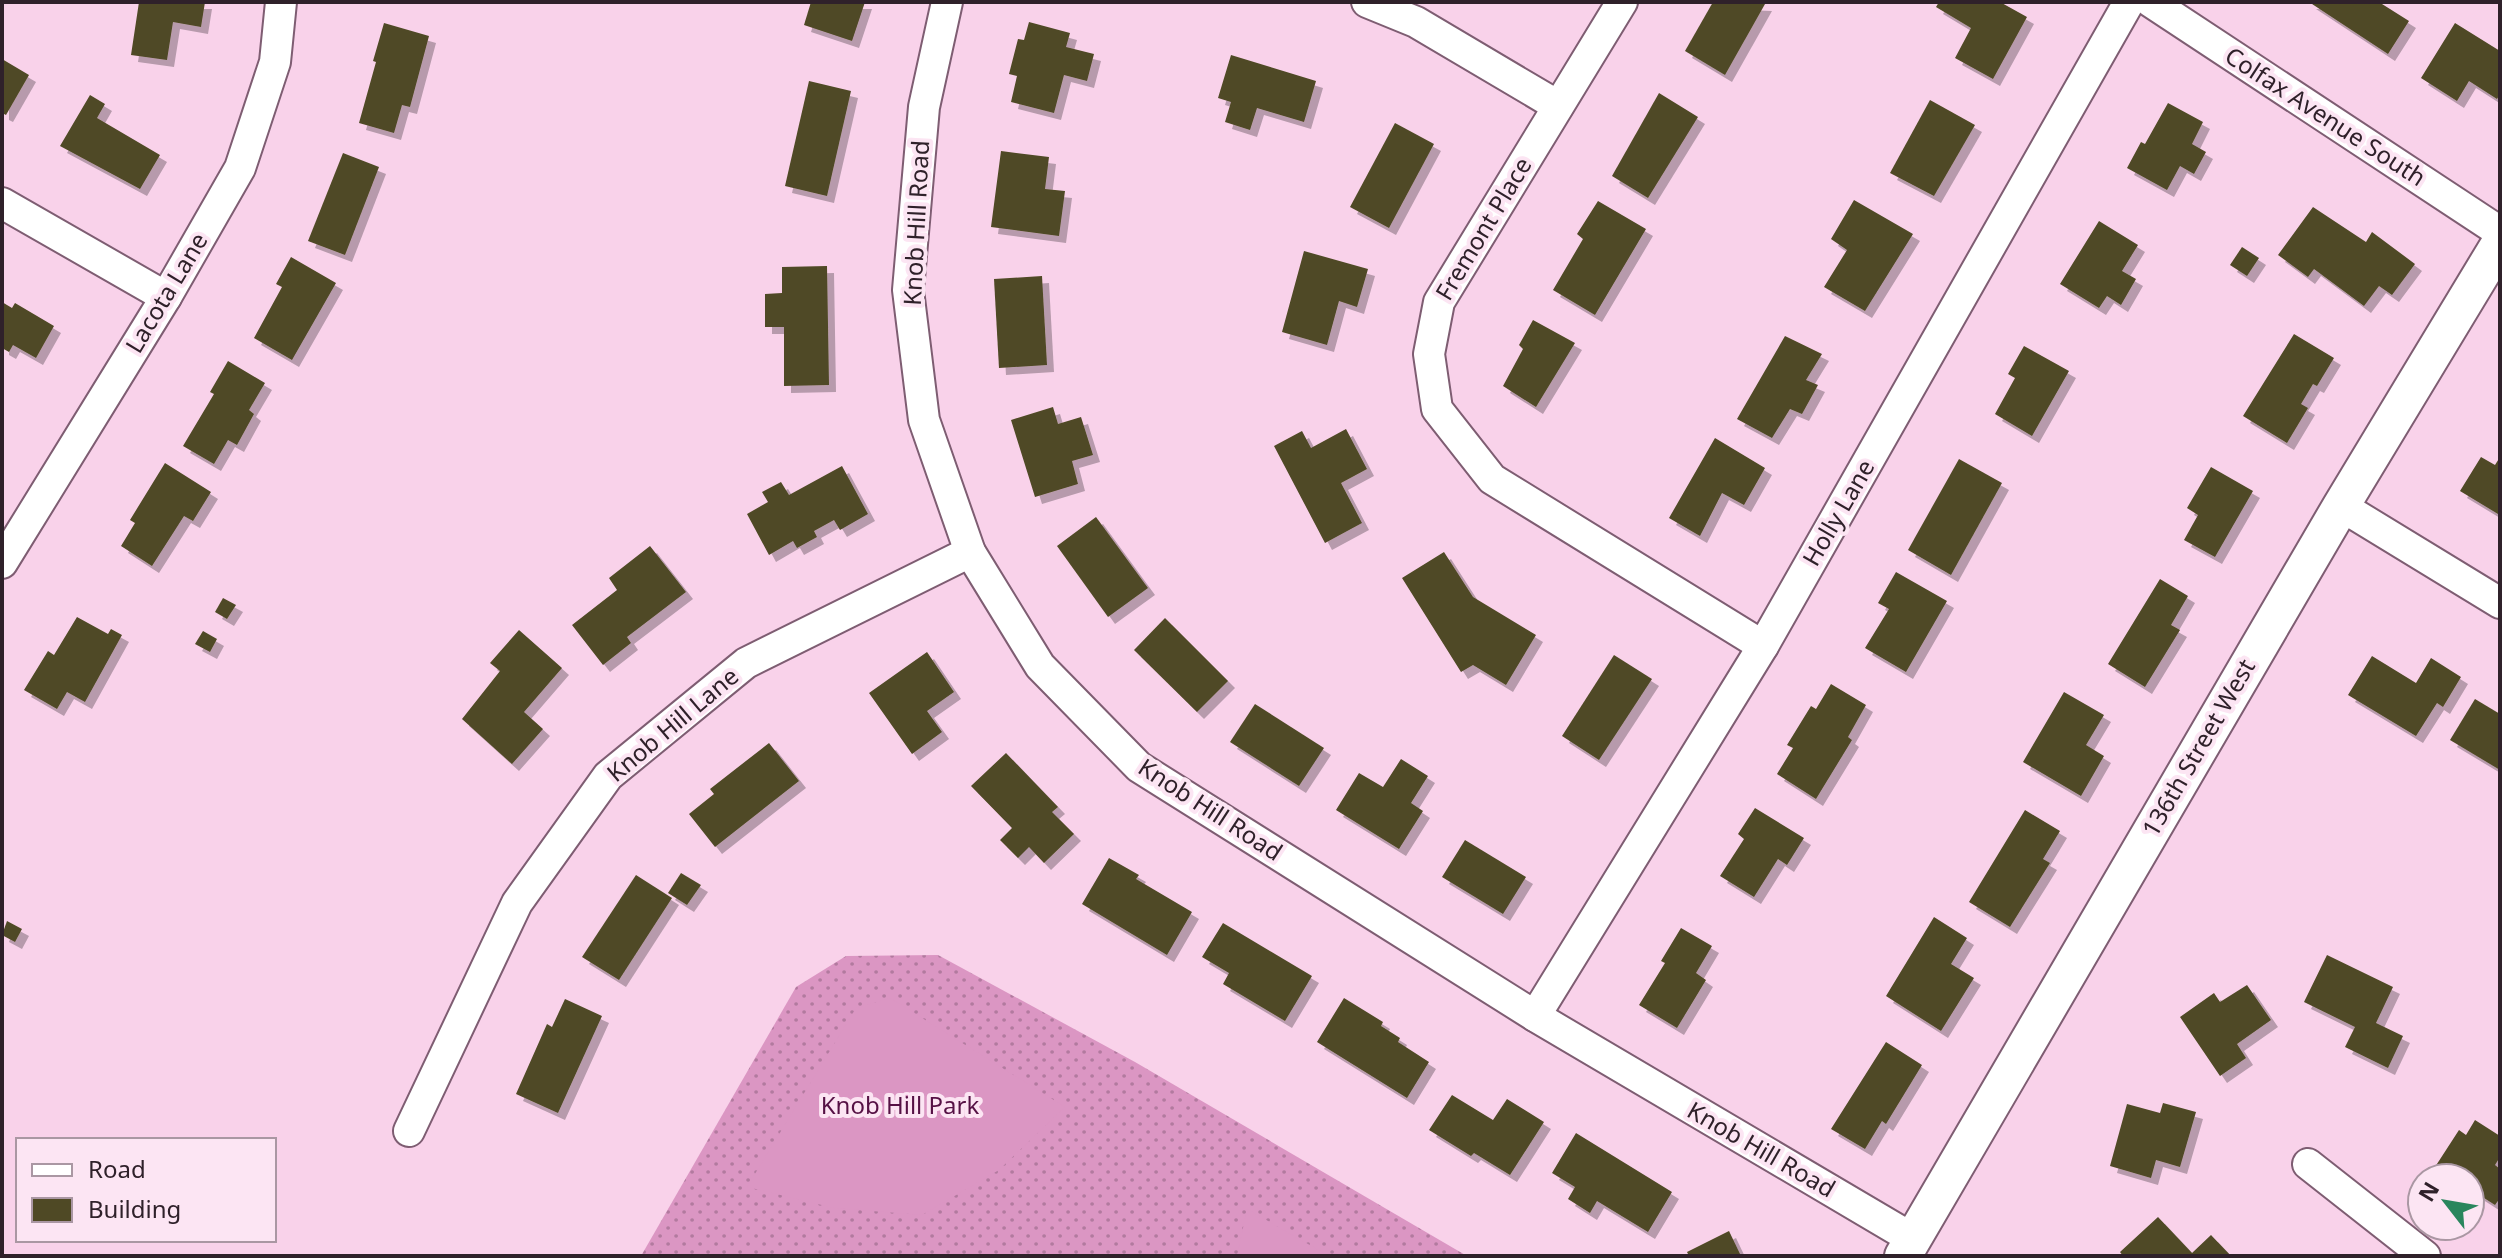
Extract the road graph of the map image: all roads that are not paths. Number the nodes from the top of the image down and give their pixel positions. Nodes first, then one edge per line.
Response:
1 (281, 2) edge
2 (947, 2) edge
3 (1367, 2) edge
4 (1622, 2) edge
5 (2129, 2) edge
6 (2151, 2) edge
7 (1558, 106) junction
8 (2, 203) edge
9 (2500, 232) edge
10 (2500, 243) edge
11 (166, 297) junction
12 (2341, 506) junction
13 (970, 552) junction
14 (2, 563) edge
15 (2500, 603) edge
16 (1763, 646) junction
17 (1535, 1016) junction
18 (409, 1131) dead end
19 (2308, 1164) dead end
20 (1908, 1247) edge
21 (2425, 1256) edge

1 - 11 street, Lacota Lane
2 - 13 street, Knob Hill Road
3 - 7 street
4 - 7 street, Fremont Place
5 - 16 street, Holly Lane
6 - 9 street, Colfax Avenue South
7 - 16 street, Fremont Place
8 - 11 street
10 - 12 street, 136th Street West
11 - 14 street, Lacota Lane
12 - 15 street
12 - 20 street, 136th Street West
13 - 17 street, Knob Hill Road
13 - 18 street, Knob Hill Lane
16 - 17 street, Holly Lane
17 - 20 street, Knob Hill Road
19 - 21 street

